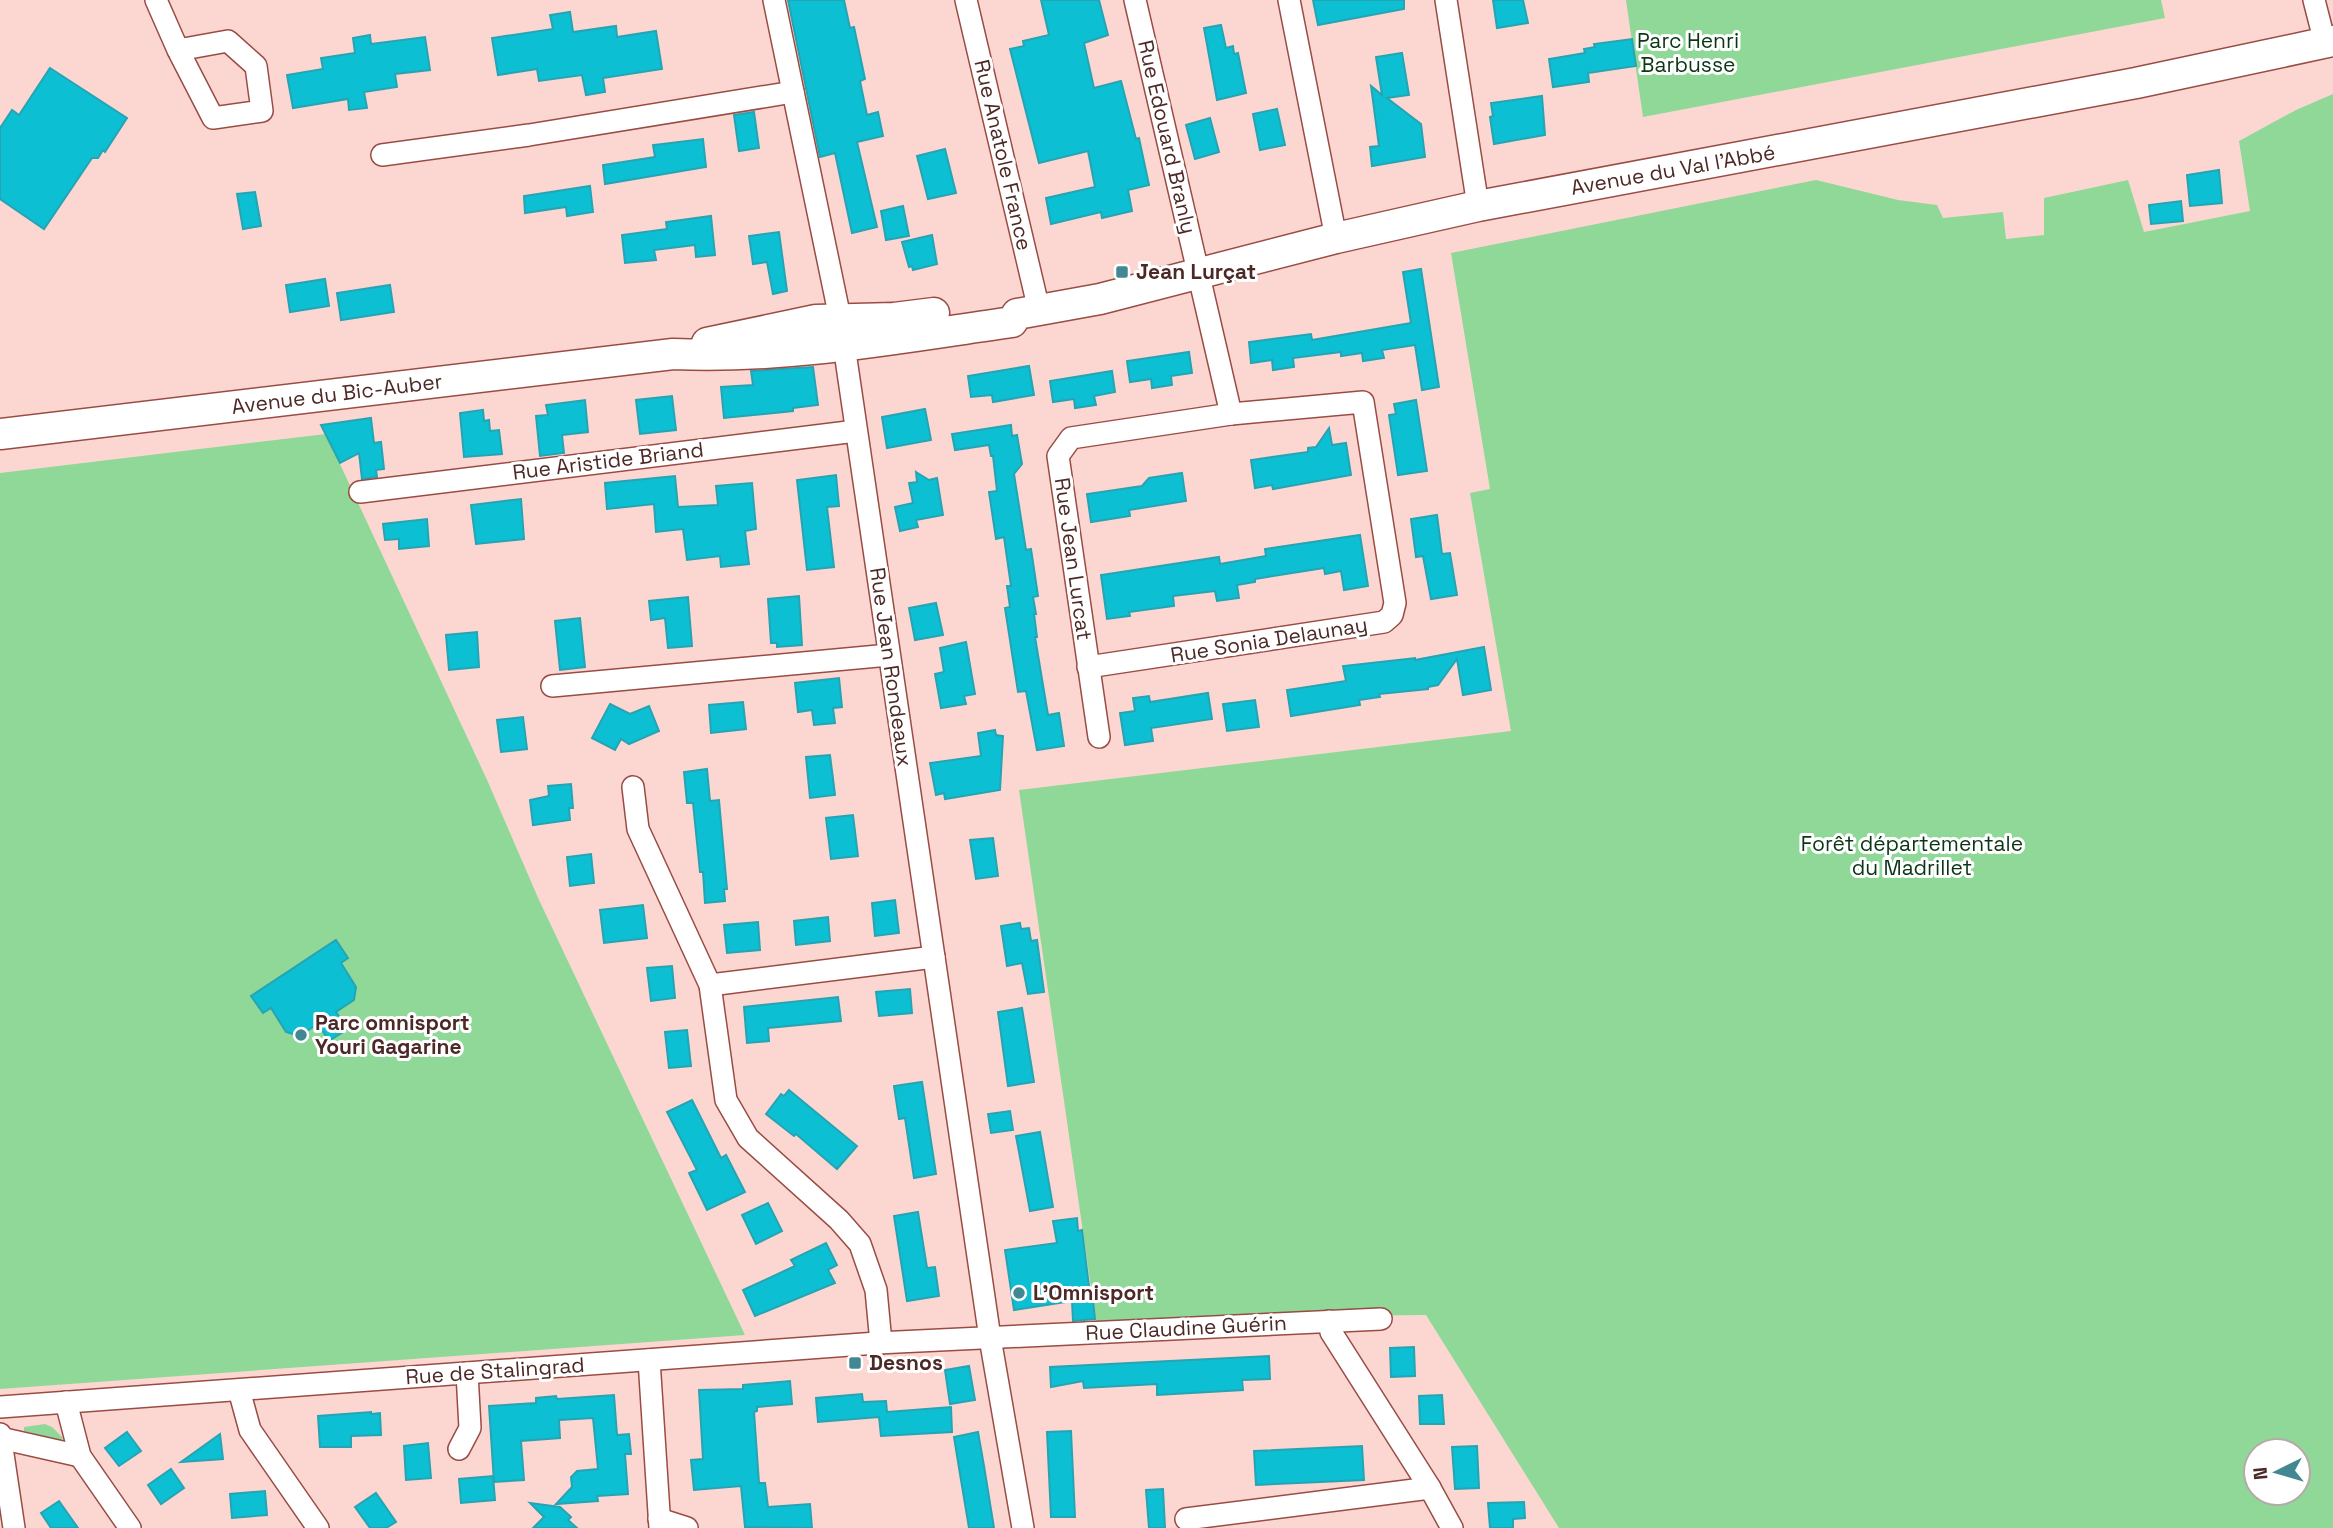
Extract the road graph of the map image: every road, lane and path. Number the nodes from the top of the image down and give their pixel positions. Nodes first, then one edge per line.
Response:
1 (156, 0) edge
2 (774, 0) edge
3 (966, 0) edge
4 (1135, 0) edge
5 (1289, 0) edge
6 (1446, 0) edge
7 (2314, 0) edge
8 (2329, 42) edge
9 (178, 50) dead end
10 (793, 92) junction
11 (382, 155) dead end
12 (1478, 206) junction
13 (1336, 238) junction
14 (1199, 274) junction
15 (1028, 312) junction
16 (842, 333) junction
17 (1231, 414) junction
18 (856, 431) junction
19 (0, 434) edge
20 (360, 492) dead end
21 (889, 655) junction
22 (1088, 667) junction
23 (552, 686) dead end
24 (1098, 737) dead end
25 (633, 787) dead end
26 (934, 957) junction
27 (710, 985) junction
28 (1381, 1319) dead end
29 (1329, 1321) junction
30 (990, 1338) junction
31 (881, 1343) junction
32 (649, 1360) junction
33 (467, 1373) junction
34 (239, 1390) junction
35 (66, 1402) junction
36 (0, 1407) edge
37 (0, 1436) edge
38 (459, 1449) dead end
39 (80, 1456) junction
40 (1430, 1488) junction
41 (1186, 1519) dead end
42 (659, 1524) edge
43 (14, 1528) edge
44 (130, 1528) edge
45 (318, 1528) edge
46 (687, 1528) edge
47 (1023, 1528) edge
48 (1452, 1528) edge

1 - 9 street
2 - 10 street, Rue Jean Rondeaux
3 - 15 street, Rue Anatole France
4 - 14 street, Rue Edouard Branly
5 - 13 street
6 - 12 street
7 - 8 street
8 - 12 main road, Avenue du Val l'Abbé
10 - 11 street
10 - 16 street, Rue Jean Rondeaux
12 - 13 main road, Avenue du Val l'Abbé
13 - 14 main road, Avenue du Val l'Abbé
14 - 15 main road, Avenue du Val l'Abbé
14 - 17 street
15 - 16 main road, Avenue du Val l'Abbé
16 - 18 street, Rue Jean Rondeaux
16 - 19 main road, Avenue du Bic-Auber
17 - 22 street, Rue Jean Lurcat
17 - 22 street, Rue Sonia Delaunay
18 - 20 street, Rue Aristide Briand
18 - 21 street, Rue Jean Rondeaux
21 - 23 street
21 - 26 street, Rue Jean Rondeaux
22 - 24 street, Rue Jean Lurcat
25 - 27 street
26 - 27 street
26 - 30 street, Rue Jean Rondeaux
27 - 31 street
28 - 29 street, Rue Claudine Guérin
29 - 30 street, Rue Claudine Guérin
29 - 40 street
30 - 31 street, Rue de Stalingrad
30 - 47 street, Rue Jean Rondeaux
31 - 32 street, Rue de Stalingrad
32 - 33 street, Rue de Stalingrad
32 - 42 street
33 - 34 street, Rue de Stalingrad
33 - 38 street
34 - 35 street, Rue de Stalingrad
34 - 45 street
35 - 36 street, Rue de Stalingrad
35 - 39 street
37 - 39 street
37 - 43 street
39 - 44 street
40 - 41 street
40 - 48 street
42 - 46 street

